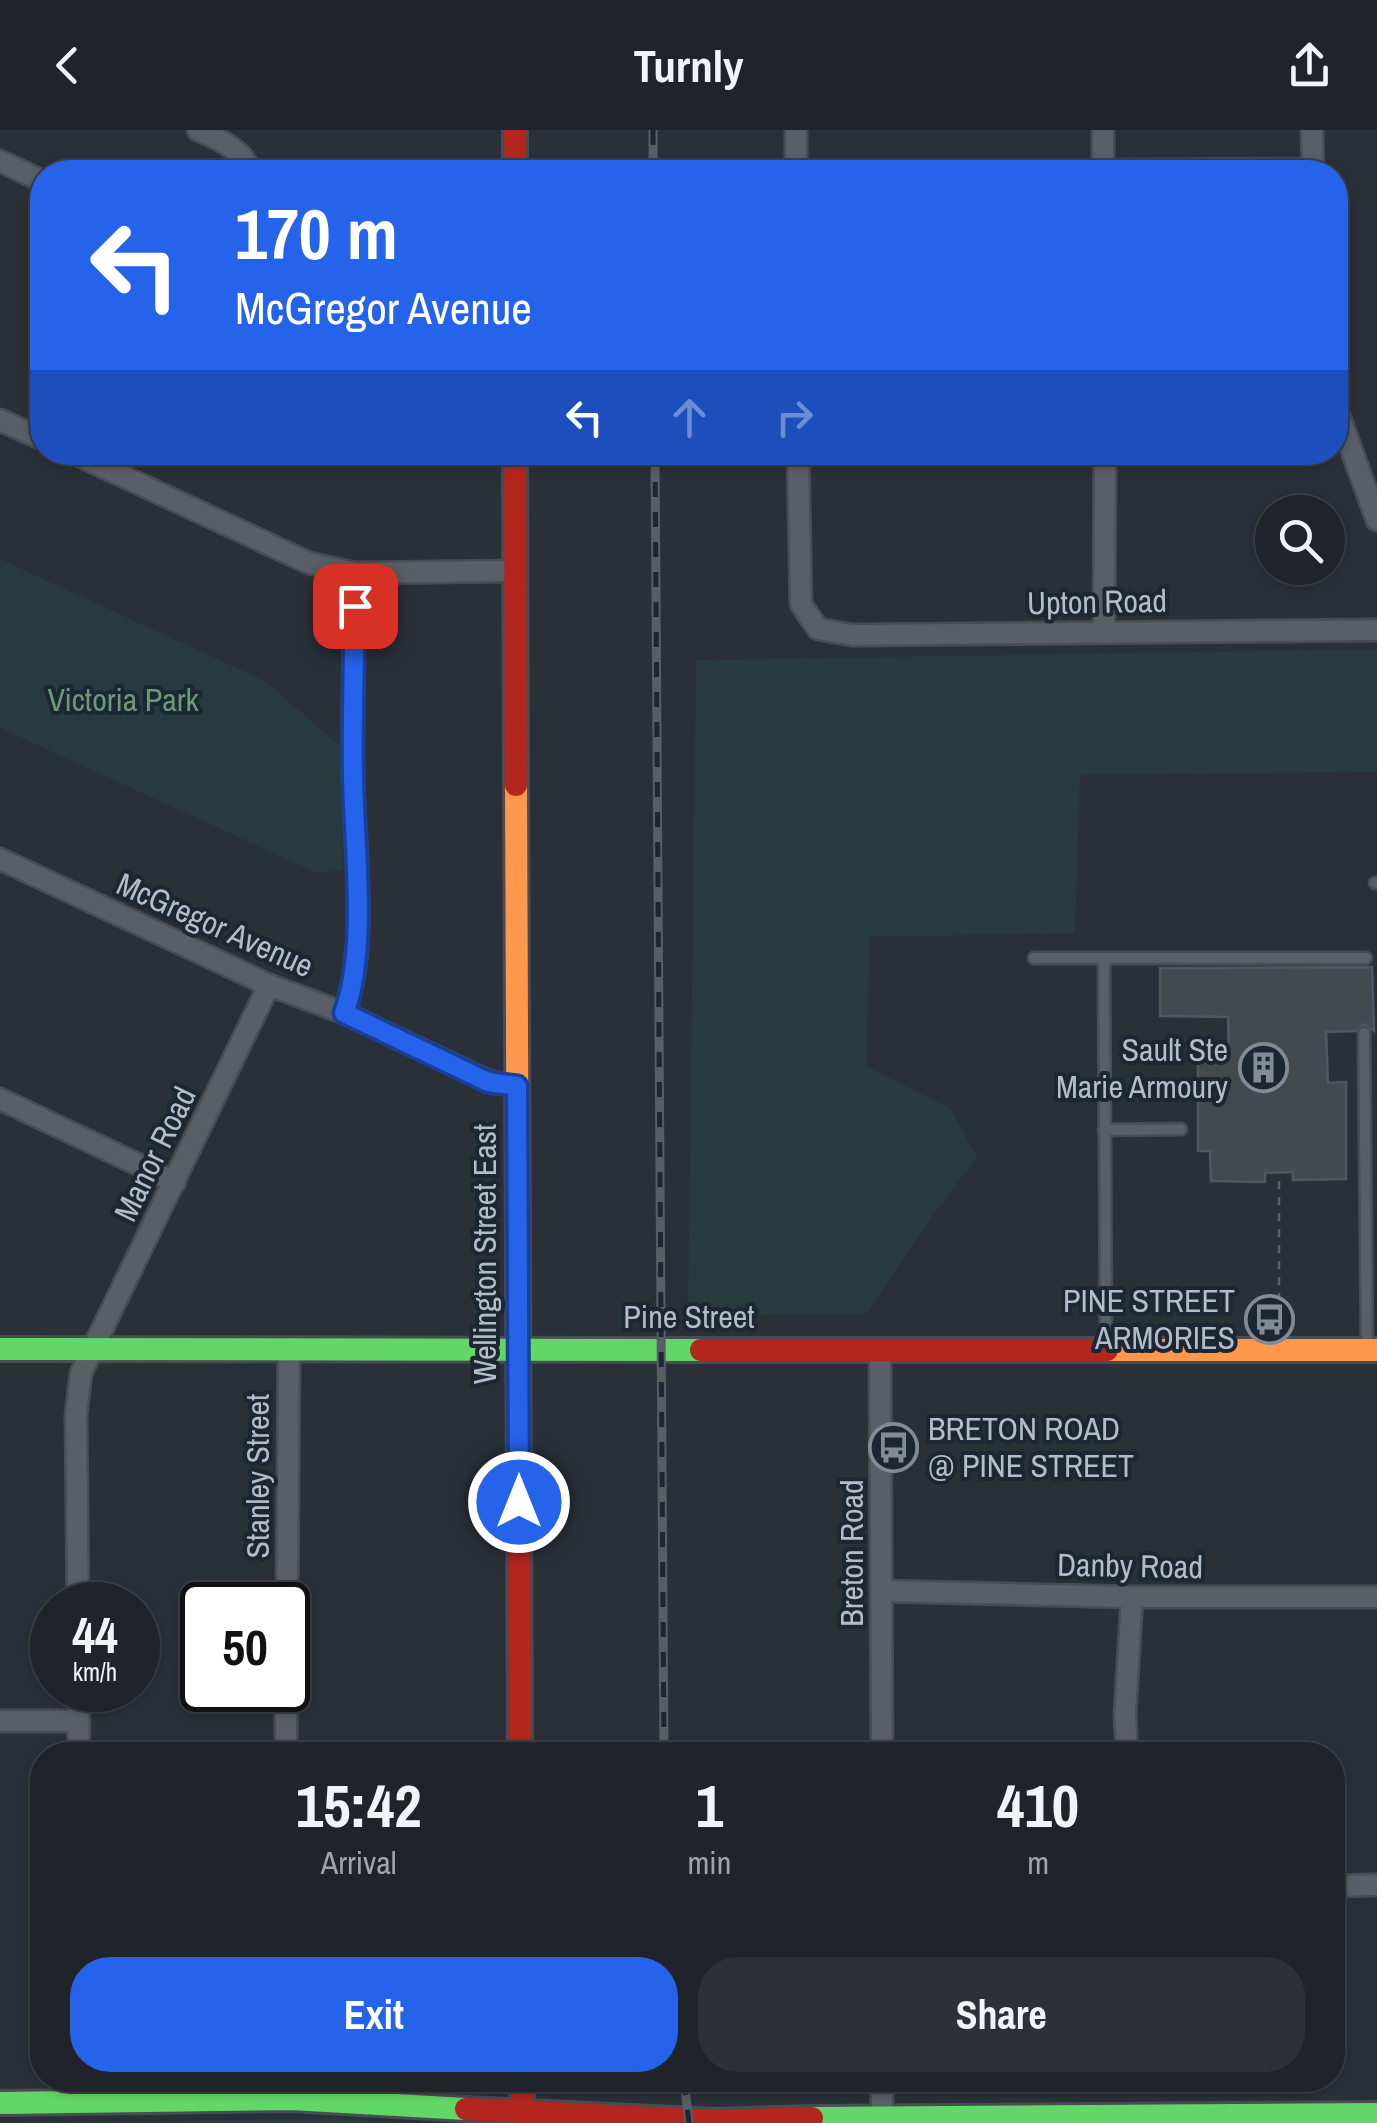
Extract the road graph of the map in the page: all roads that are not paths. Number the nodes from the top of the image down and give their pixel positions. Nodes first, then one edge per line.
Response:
1 (198, 130) edge
2 (515, 130) edge
3 (796, 130) edge
4 (1103, 130) edge
5 (1312, 130) edge
6 (246, 160) edge
7 (515, 160) edge
8 (796, 160) edge
9 (1103, 160) edge
10 (1313, 160) edge
11 (0, 161) edge
12 (30, 175) edge
13 (0, 420) edge
14 (30, 434) edge
15 (1348, 441) edge
16 (99, 465) edge
17 (515, 465) edge
18 (798, 465) edge
19 (1105, 465) edge
20 (1377, 520) edge
21 (516, 571) junction
22 (355, 573) junction
23 (1377, 630) edge
24 (1104, 632) junction
25 (0, 859) edge
26 (1034, 958) dead end
27 (1366, 958) dead end
28 (1104, 959) junction
29 (269, 985) junction
30 (344, 1013) junction
31 (1364, 1034) dead end
32 (1371, 1055) edge
33 (517, 1086) junction
34 (0, 1099) edge
35 (1181, 1128) dead end
36 (1104, 1130) junction
37 (175, 1182) junction
38 (93, 1348) junction
39 (290, 1348) junction
40 (518, 1348) junction
41 (0, 1349) edge
42 (1106, 1350) junction
43 (1372, 1350) edge
44 (880, 1351) junction
45 (78, 1582) edge
46 (287, 1582) edge
47 (882, 1591) junction
48 (1132, 1597) junction
49 (1377, 1597) edge
50 (78, 1712) edge
51 (286, 1712) edge
52 (78, 1720) junction
53 (0, 1721) edge
54 (79, 1742) edge
55 (286, 1742) edge
56 (520, 1742) edge
57 (882, 1742) edge
58 (1126, 1742) edge
59 (1345, 1886) edge
60 (1377, 1886) edge
61 (74, 2092) edge
62 (313, 2092) edge
63 (522, 2092) edge
64 (882, 2092) edge
65 (0, 2104) edge
66 (1377, 2114) edge
67 (522, 2119) edge
68 (882, 2119) edge

1 - 6 street
2 - 7 street
3 - 8 street
4 - 9 street
5 - 10 street
11 - 12 street
13 - 14 street
15 - 20 street
16 - 22 street
17 - 21 street, Wellington Street East
18 - 24 street, Upton Road
19 - 24 street
21 - 22 street
21 - 33 street, Wellington Street East
22 - 30 street
23 - 24 street, Upton Road
25 - 29 street, McGregor Avenue
26 - 28 lane
27 - 28 lane
28 - 36 lane
29 - 30 street, McGregor Avenue
29 - 37 street, Manor Road
30 - 33 street, McGregor Avenue
31 - 32 lane
32 - 43 lane
33 - 40 street, Wellington Street East
34 - 37 street
35 - 36 lane
36 - 42 lane
37 - 38 street, Manor Road
38 - 39 street, Pine Street
38 - 41 street, Pine Street
38 - 45 street, Manor Road
39 - 40 street, Pine Street
39 - 46 street, Stanley Street
40 - 44 street, Pine Street
40 - 56 street, Wellington Street East
42 - 43 street, Pine Street
42 - 44 street, Pine Street
44 - 47 street, Breton Road
47 - 48 street, Danby Road
47 - 57 street, Breton Road
48 - 49 street, Danby Road
48 - 58 street
50 - 52 street
51 - 55 street
52 - 53 street
52 - 54 street
59 - 60 street
61 - 65 street
62 - 67 street
63 - 67 street
64 - 68 street
66 - 68 street
67 - 68 street

